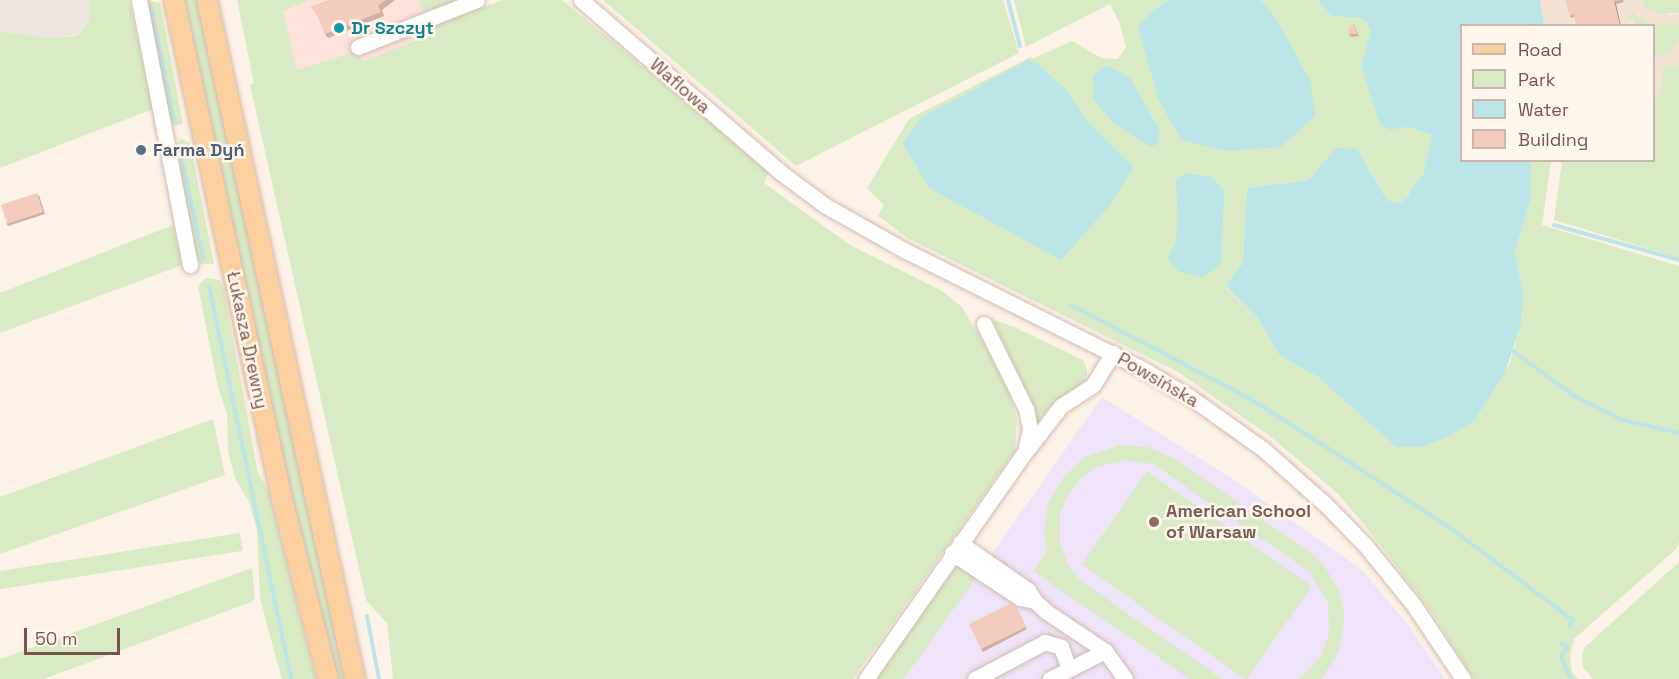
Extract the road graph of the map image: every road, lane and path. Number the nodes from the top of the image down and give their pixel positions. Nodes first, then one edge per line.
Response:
1 (139, 0) edge
2 (174, 0) edge
3 (207, 0) edge
4 (477, 0) edge
5 (581, 0) edge
6 (358, 47) dead end
7 (780, 172) joint
8 (190, 265) dead end
9 (984, 324) dead end
10 (1113, 353) junction
11 (1025, 452) junction
12 (956, 548) junction
13 (1041, 607) junction
14 (1045, 642) junction
15 (1061, 647) junction
16 (1105, 651) junction
17 (1069, 669) junction
18 (328, 679) edge
19 (355, 679) edge
20 (866, 679) edge
21 (975, 679) edge
22 (1050, 679) edge
23 (1125, 679) edge
24 (1463, 679) edge

1 - 8 street
2 - 18 main road, Łukasza Drewny
3 - 19 main road, Łukasza Drewny
4 - 6 street
5 - 7 street, Waflowa
7 - 10 street, Powsińska
9 - 11 street
10 - 11 street
10 - 24 street, Powsińska
11 - 12 street
12 - 13 street
12 - 20 street
13 - 14 street
13 - 15 street
13 - 16 street
14 - 15 street
14 - 21 street
15 - 17 street
16 - 17 street
16 - 23 street
17 - 22 street

